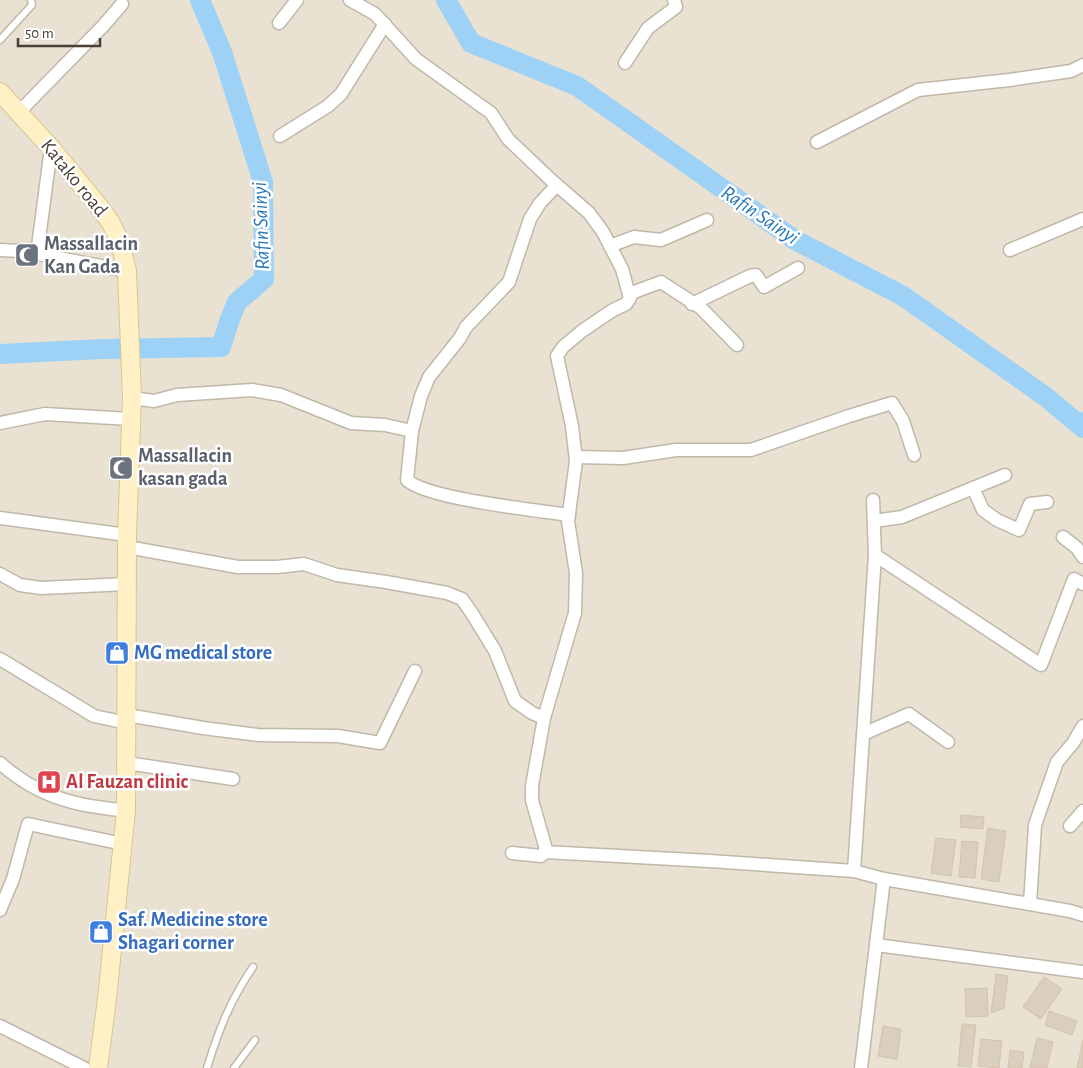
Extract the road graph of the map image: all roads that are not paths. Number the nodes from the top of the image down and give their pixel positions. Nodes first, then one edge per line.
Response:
1 (31, 0) edge
2 (297, 0) edge
3 (350, 0) edge
4 (674, 0) edge
5 (122, 4) dead end
6 (279, 23) dead end
7 (385, 24) junction
8 (0, 40) edge
9 (625, 63) dead end
10 (1083, 65) edge
11 (0, 92) edge
12 (19, 112) junction
13 (280, 136) dead end
14 (817, 142) dead end
15 (52, 148) junction
16 (557, 185) junction
17 (1083, 219) edge
18 (707, 220) dead end
19 (610, 246) junction
20 (0, 250) edge
21 (1010, 250) dead end
22 (37, 254) junction
23 (798, 268) dead end
24 (127, 271) junction
25 (628, 294) junction
26 (692, 304) junction
27 (737, 345) dead end
28 (132, 398) junction
29 (130, 418) junction
30 (0, 423) edge
31 (412, 431) junction
32 (914, 455) dead end
33 (576, 457) junction
34 (1005, 476) dead end
35 (973, 488) junction
36 (873, 500) dead end
37 (1047, 502) dead end
38 (569, 515) junction
39 (0, 518) edge
40 (874, 522) junction
41 (1063, 537) dead end
42 (127, 541) junction
43 (875, 554) junction
44 (1083, 559) edge
45 (0, 574) edge
46 (1079, 581) edge
47 (127, 584) junction
48 (0, 659) edge
49 (415, 671) dead end
50 (544, 718) junction
51 (127, 719) junction
52 (1083, 726) edge
53 (863, 734) junction
54 (948, 742) dead end
55 (0, 763) edge
56 (127, 764) junction
57 (233, 779) dead end
58 (126, 811) junction
59 (1083, 811) edge
60 (1070, 826) dead end
61 (124, 844) junction
62 (545, 852) junction
63 (512, 853) dead end
64 (854, 871) junction
65 (884, 879) junction
66 (1030, 904) junction
67 (0, 910) edge
68 (1083, 915) edge
69 (876, 945) junction
70 (253, 967) dead end
71 (1083, 972) edge
72 (0, 1026) edge
73 (255, 1040) dead end
74 (84, 1068) edge
75 (98, 1068) edge
76 (207, 1068) edge
77 (234, 1068) edge
78 (862, 1068) edge

1 - 8 lane
2 - 6 street
3 - 7 street
4 - 9 street
5 - 12 street
7 - 13 street
7 - 16 street
10 - 14 street
11 - 12 street, Katako road
12 - 15 street, Katako road
15 - 22 street
15 - 24 street, Katako road
16 - 19 street
16 - 31 street
17 - 21 street
18 - 19 street
19 - 25 street
20 - 22 street
22 - 24 street
23 - 26 street
24 - 28 street, Katako road
25 - 26 street
25 - 33 street
26 - 27 street
28 - 29 street, Katako road
28 - 31 street
29 - 30 street
29 - 42 street, Katako road
31 - 38 street
32 - 33 street
33 - 38 street
34 - 35 street
35 - 37 street
35 - 40 street
36 - 40 street
38 - 50 street
39 - 42 street
40 - 43 street
41 - 44 street
42 - 47 street, Katako road
42 - 50 street
43 - 46 street
43 - 53 street
44 - 46 street
45 - 47 street
47 - 51 street, Katako road
48 - 51 street
49 - 51 street
50 - 62 street
51 - 56 street, Katako road
52 - 66 street
53 - 54 street
53 - 64 street
55 - 58 street
56 - 57 street
56 - 58 street, Katako road
58 - 61 street, Katako road
59 - 60 street
61 - 67 street
61 - 75 street, Katako road
62 - 63 street
62 - 64 street
64 - 65 street
65 - 66 street
65 - 69 street
66 - 68 street
69 - 71 street
69 - 78 street
70 - 76 lane
72 - 74 street
73 - 77 lane

